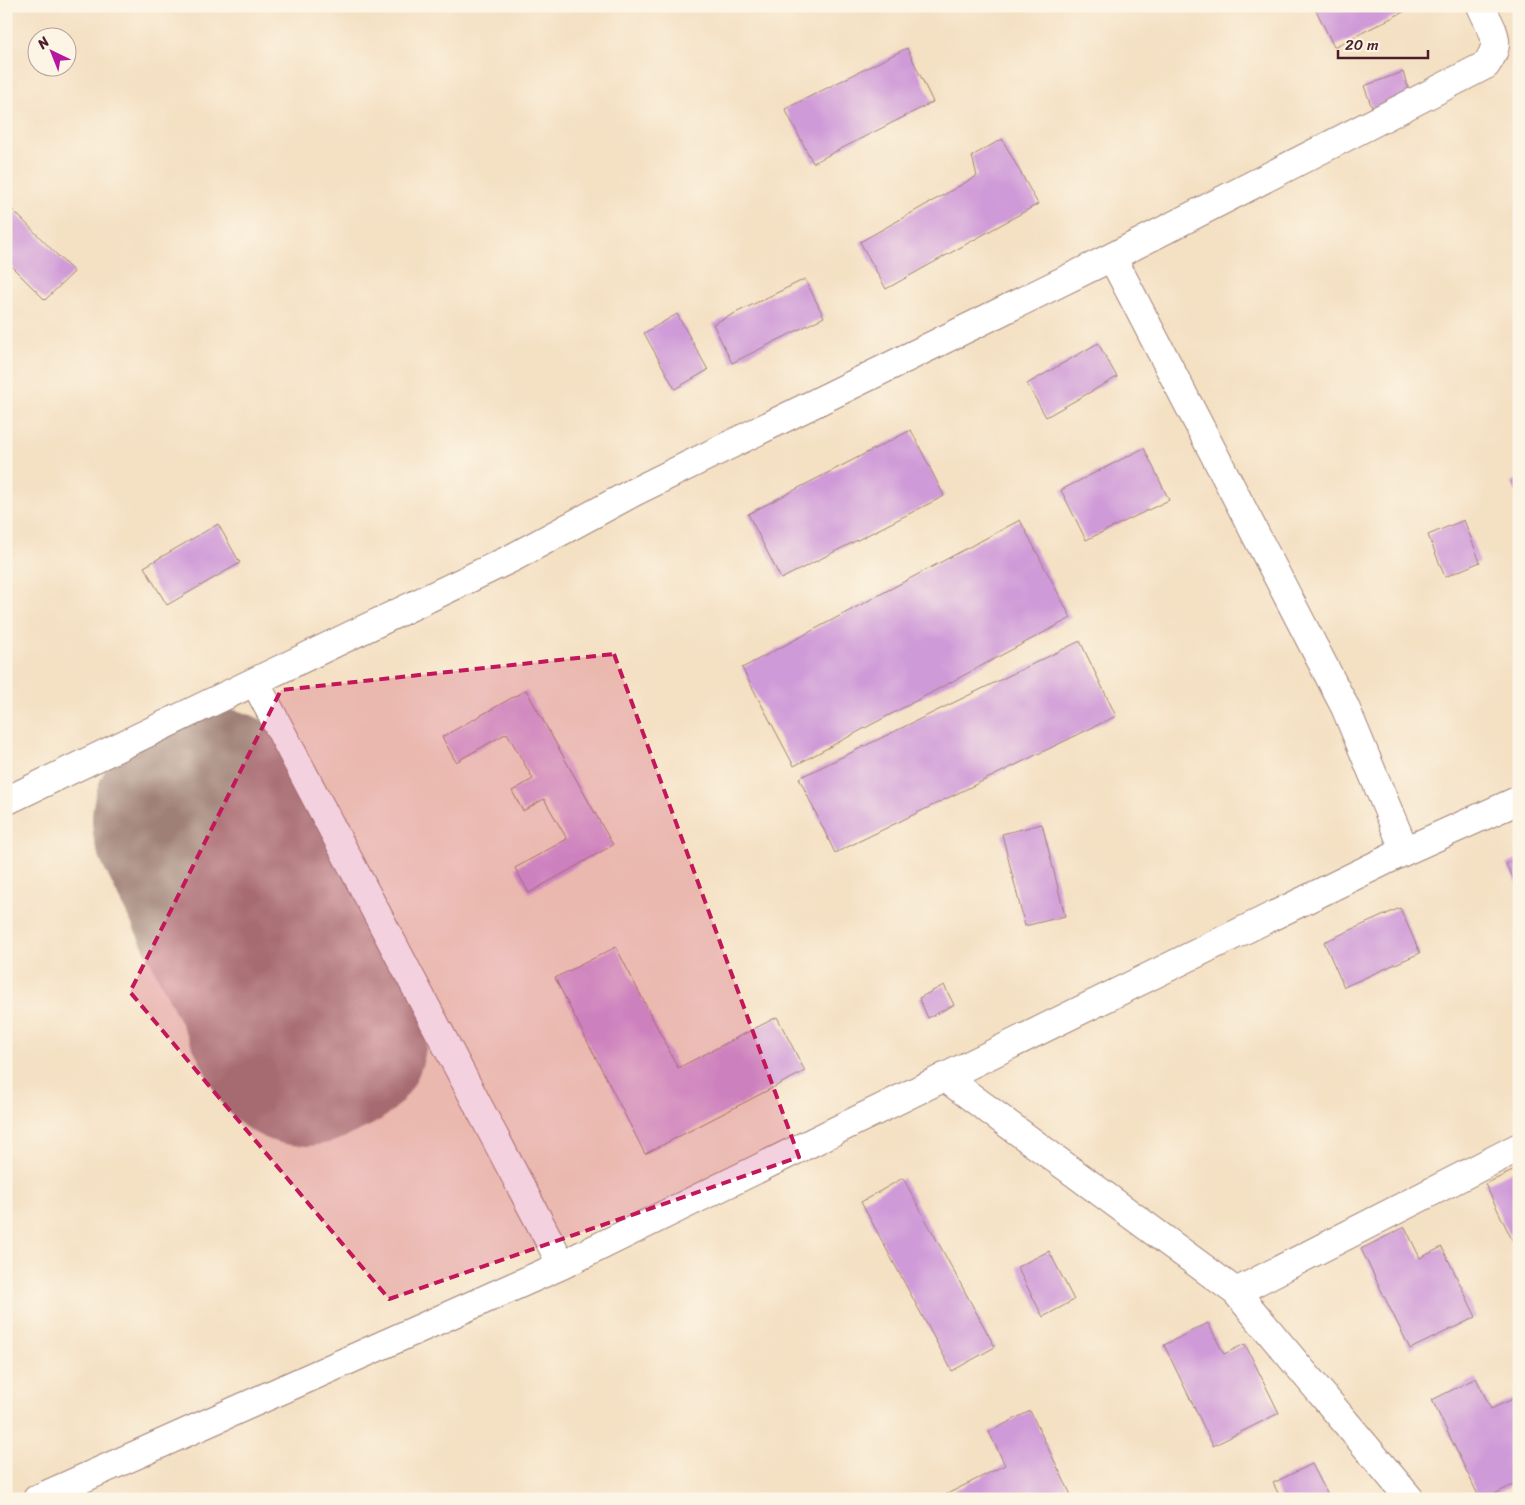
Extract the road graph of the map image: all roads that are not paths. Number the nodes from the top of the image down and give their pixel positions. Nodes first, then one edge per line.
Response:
1 (1481, 6) edge
2 (1112, 257) junction
3 (255, 682) junction
4 (1519, 800) edge
5 (6, 801) edge
6 (1405, 850) junction
7 (944, 1078) junction
8 (1519, 1147) edge
9 (562, 1265) junction
10 (1236, 1292) junction
11 (36, 1499) edge
12 (1410, 1499) edge

1 - 2 street
2 - 3 street
2 - 6 street
3 - 5 street
3 - 9 street
4 - 6 street
6 - 7 street
7 - 9 street
7 - 10 street
8 - 10 street
9 - 11 street
10 - 12 street

